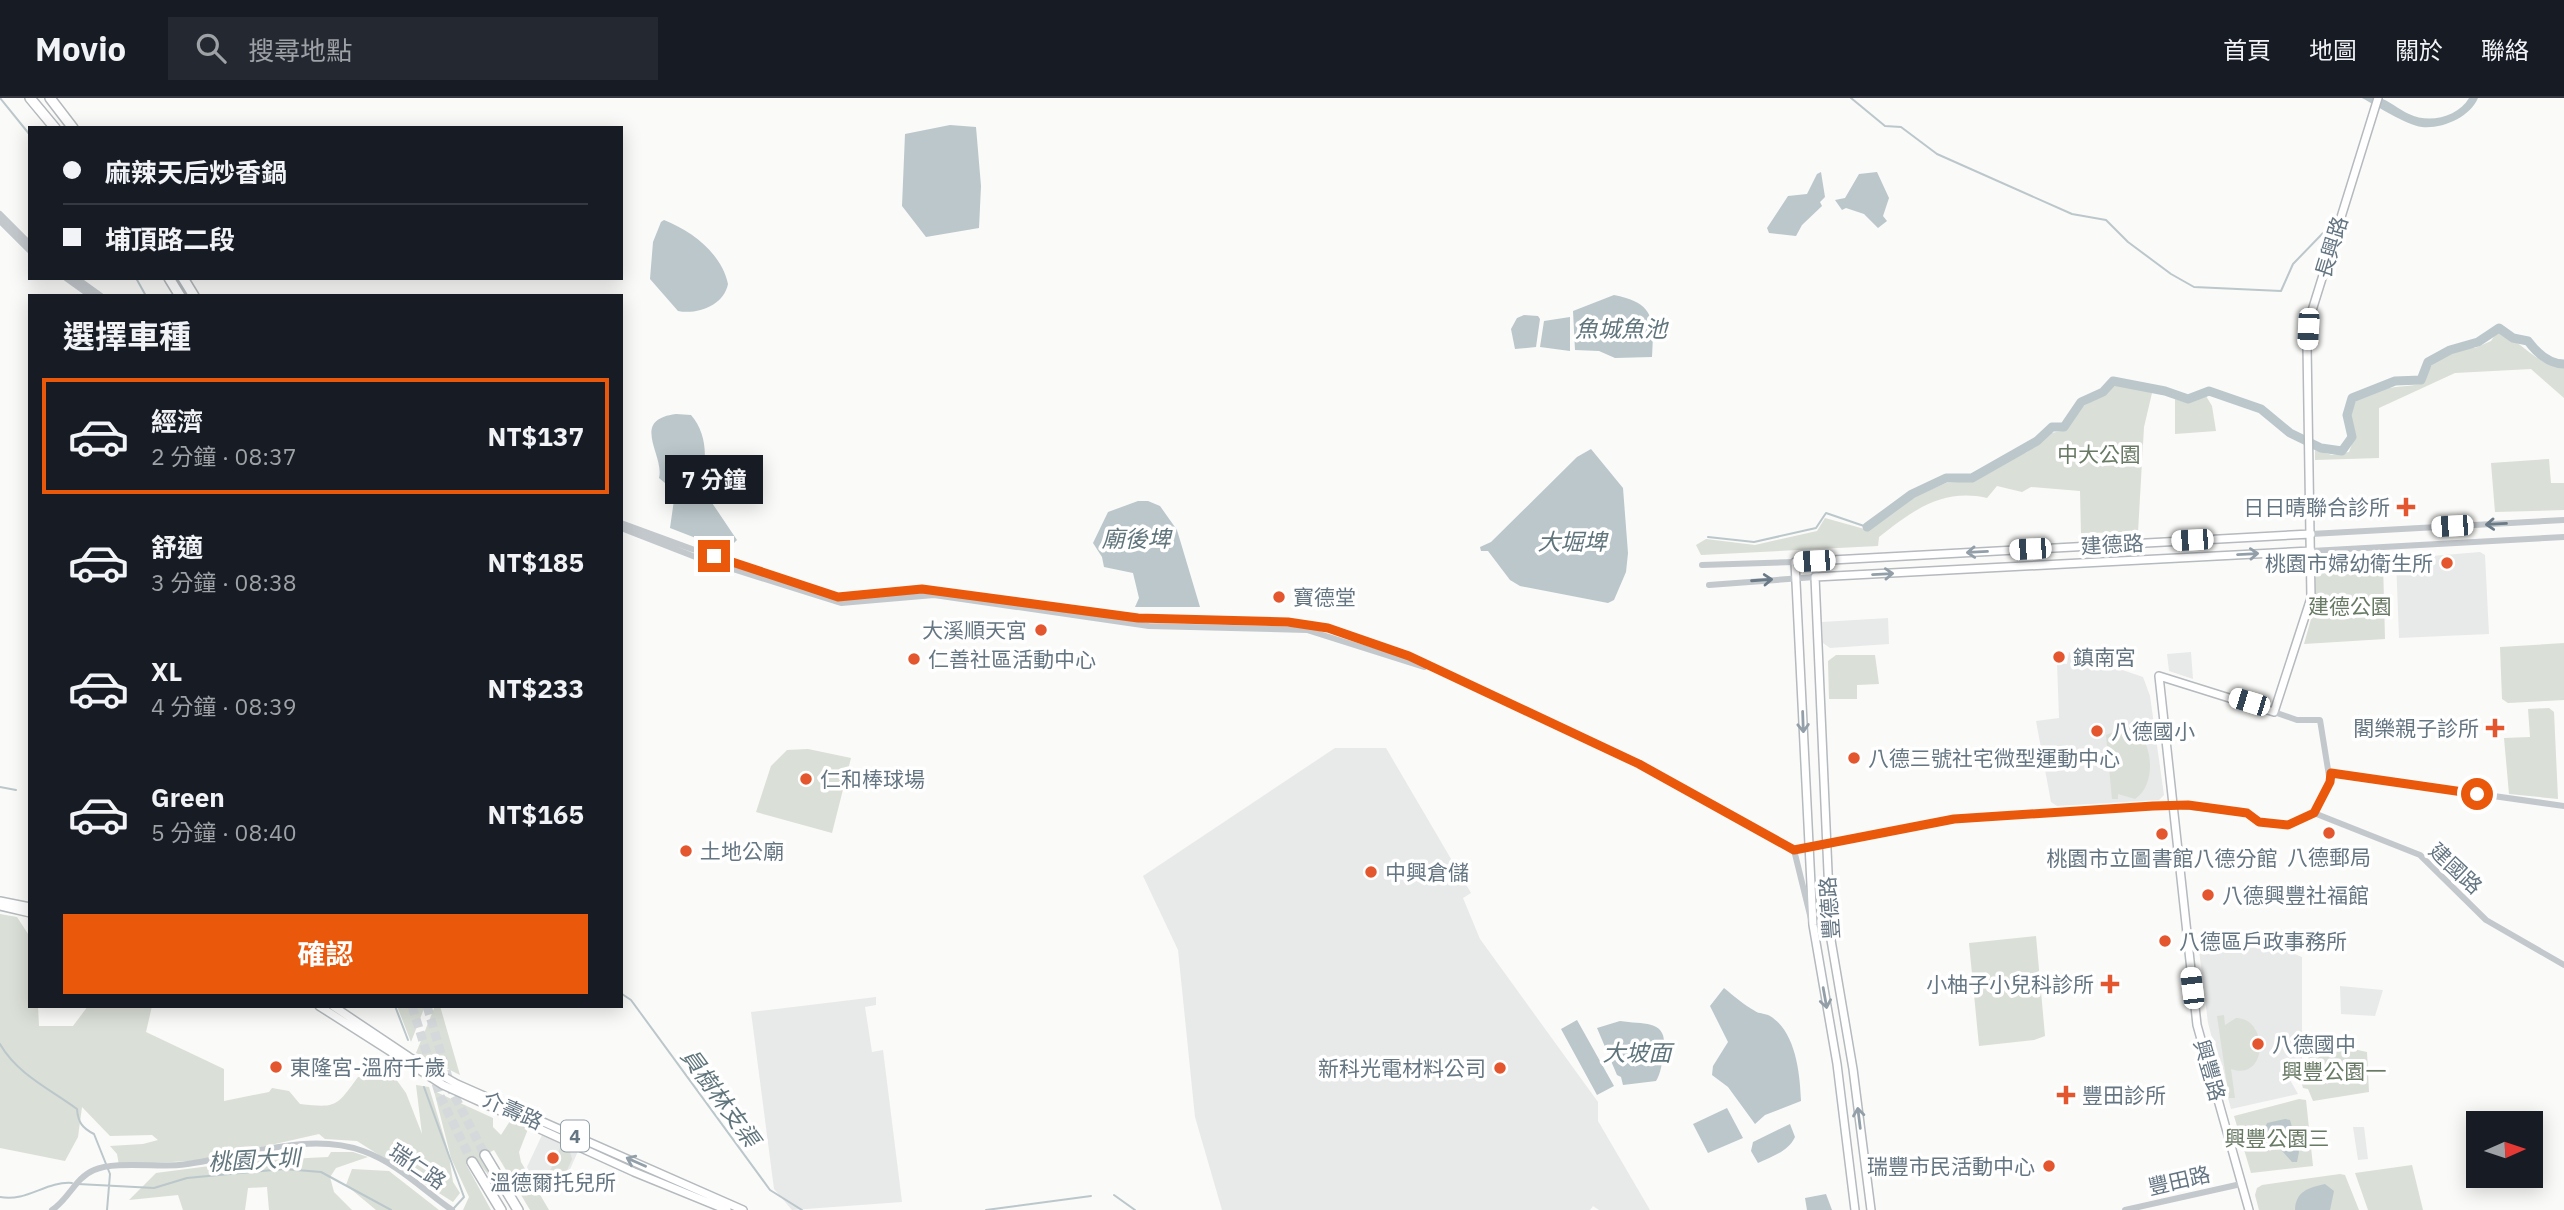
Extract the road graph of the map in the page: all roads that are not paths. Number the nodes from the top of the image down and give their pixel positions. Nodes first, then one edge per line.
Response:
1 (30, 98) edge
2 (50, 98) edge
3 (2378, 100) edge
4 (52, 126) edge
5 (71, 126) edge
6 (0, 214) edge
7 (0, 221) edge
8 (28, 242) edge
9 (28, 249) edge
10 (69, 280) edge
11 (79, 280) edge
12 (89, 294) edge
13 (98, 294) edge
14 (2564, 520) edge
15 (623, 524) edge
16 (623, 529) edge
17 (2311, 534) junction
18 (2564, 537) edge
19 (2311, 551) junction
20 (1814, 561) junction
21 (1795, 562) junction
22 (1702, 565) dead end
23 (1815, 577) junction
24 (1796, 578) junction
25 (1709, 585) dead end
26 (1440, 671) junction
27 (2274, 712) junction
28 (2331, 773) junction
29 (2171, 805) junction
30 (2564, 806) edge
31 (2314, 813) junction
32 (1825, 844) junction
33 (1808, 847) junction
34 (1794, 850) junction
35 (0, 904) edge
36 (28, 907) edge
37 (28, 911) edge
38 (1812, 925) junction
39 (2564, 965) edge
40 (322, 1008) edge
41 (336, 1008) edge
42 (485, 1155) tunnel mouth
43 (472, 1162) tunnel mouth
44 (502, 1184) junction
45 (2241, 1184) junction
46 (489, 1191) junction
47 (52, 1210) edge
48 (452, 1210) edge
49 (501, 1210) edge
50 (518, 1210) edge
51 (727, 1210) edge
52 (743, 1210) edge
53 (1854, 1210) edge
54 (1871, 1210) edge
55 (2125, 1210) edge
56 (2249, 1210) edge

1 - 4 highway
2 - 5 highway
3 - 17 main road, 長興路
6 - 8 street
7 - 9 street
10 - 12 street
11 - 13 street
14 -> 17 street, 建德路
15 - 26 street
16 - 26 street
17 - 19 main road
17 -> 20 main road, 建德路
18 - 19 street, 建德路
23 -> 19 main road, 建德路
19 - 27 main road
20 - 21 main road, 建德路
20 - 23 street, 豐德路
21 - 22 street, 建德路
21 - 24 main road, 豐德路
23 - 24 street, 建德路
23 - 32 main road, 豐德路
25 -> 24 street, 建德路
24 -> 33 main road, 豐德路
26 - 34 street
27 - 28 street
27 - 29 main road, 興豐路
28 - 30 street
28 - 31 street
29 - 31 street
29 - 32 street
29 - 45 main road, 興豐路
31 - 39 street, 建國路
32 - 33 street
54 -> 32 main road, 豐德路
33 - 34 street
33 - 38 main road, 豐德路
34 - 38 street
35 - 36 main road
35 - 37 main road
38 -> 53 main road, 豐德路
40 - 51 main road, 介壽路 / 4
52 -> 41 main road, 介壽路 / 4
42 - 44 highway
43 - 46 highway
44 - 46 highway
44 - 50 highway
45 - 55 street, 豐田路
45 - 56 main road, 興豐路
46 - 49 highway
47 - 48 street, 瑞仁路

